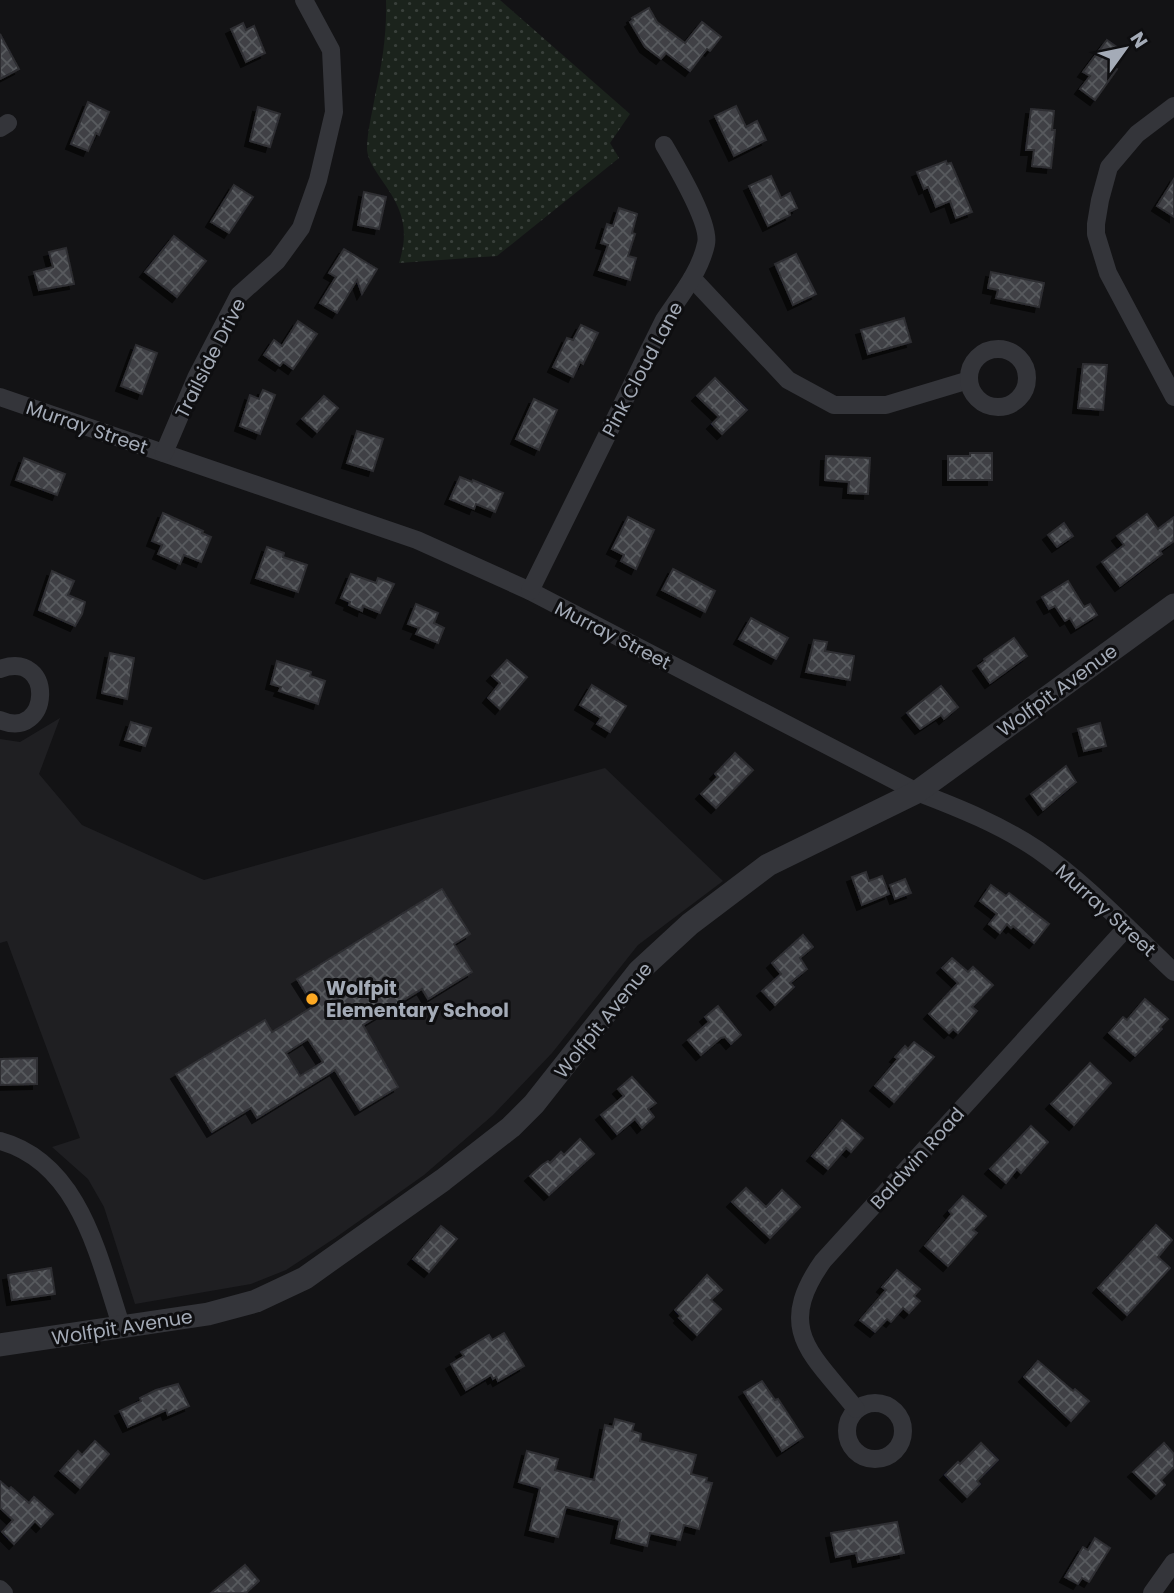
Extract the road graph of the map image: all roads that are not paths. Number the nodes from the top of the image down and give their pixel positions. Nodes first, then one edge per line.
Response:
1 (304, 0) edge
2 (1174, 106) edge
3 (664, 145) dead end
4 (692, 278) junction
5 (969, 380) dead end
6 (0, 397) edge
7 (1174, 397) edge
8 (164, 453) junction
9 (530, 592) junction
10 (1174, 605) edge
11 (0, 669) edge
12 (0, 720) edge
13 (917, 792) junction
14 (1127, 927) junction
15 (1174, 972) edge
16 (0, 1141) edge
17 (122, 1328) junction
18 (0, 1345) edge
19 (856, 1409) dead end
20 (1174, 1562) edge
21 (0, 1589) edge
22 (4, 1593) edge
23 (1152, 1593) edge

1 - 8 street, Trailside Drive
2 - 7 street
3 - 4 street, Pink Cloud Lane
4 - 5 street
4 - 9 street, Pink Cloud Lane
6 - 8 street, Murray Street
8 - 9 street, Murray Street
9 - 13 street, Murray Street
10 - 13 street, Wolfpit Avenue
11 - 12 street
13 - 14 street, Murray Street
13 - 17 street, Wolfpit Avenue
14 - 15 street, Murray Street
14 - 19 street, Baldwin Road
16 - 17 street
17 - 18 street, Wolfpit Avenue
20 - 23 street
21 - 22 street

